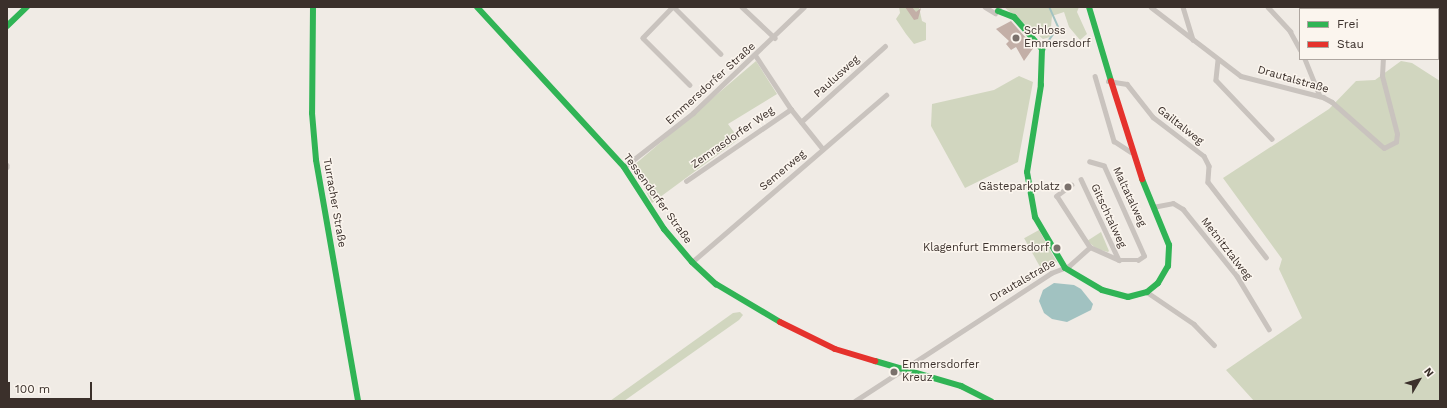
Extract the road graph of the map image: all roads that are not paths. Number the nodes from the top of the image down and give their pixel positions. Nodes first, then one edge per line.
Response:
1 (27, 7) edge
2 (313, 7) edge
3 (674, 7) edge
4 (742, 7) edge
5 (804, 7) edge
6 (985, 7) edge
7 (1089, 7) edge
8 (1151, 7) edge
9 (1183, 7) edge
10 (1268, 7) edge
11 (482, 9) edge
12 (999, 9) edge
13 (7, 26) edge
14 (775, 38) junction
15 (1193, 40) junction
16 (885, 46) dead end
17 (1299, 47) edge
18 (721, 54) dead end
19 (756, 56) junction
20 (1218, 60) junction
21 (1305, 60) edge
22 (1383, 60) edge
23 (1095, 76) dead end
24 (1108, 81) junction
25 (690, 84) dead end
26 (886, 95) dead end
27 (1320, 96) junction
28 (791, 109) junction
29 (801, 122) junction
30 (1272, 139) dead end
31 (823, 149) junction
32 (1130, 152) junction
33 (1090, 162) dead end
34 (624, 167) junction
35 (1081, 179) dead end
36 (686, 181) dead end
37 (1072, 185) dead end
38 (1153, 207) junction
39 (1090, 247) junction
40 (1266, 257) dead end
41 (1119, 260) junction
42 (692, 262) junction
43 (1065, 268) junction
44 (1147, 292) junction
45 (1269, 329) dead end
46 (1214, 345) dead end
47 (907, 369) junction
48 (358, 401) edge
49 (855, 401) edge
50 (991, 401) edge

1 - 13 street
2 - 48 street, Turracher Straße
3 - 18 street
3 - 25 street
4 - 14 street
5 - 14 street, Emmersdorfer Straße
6 - 12 street
7 - 24 street
8 - 15 street, Drautalstraße
9 - 15 street
10 - 17 street
11 - 34 street, Tessendorfer Straße
12 - 43 street
14 - 19 street, Emmersdorfer Straße
15 - 20 street, Drautalstraße
16 - 29 street, Paulusweg
19 - 28 street
19 - 34 street, Emmersdorfer Straße
20 - 27 street, Drautalstraße
20 - 30 street
21 - 27 street
22 - 27 street, Drautalstraße
23 - 32 street
24 - 32 street
24 - 40 street, Gailtalweg
26 - 31 street, Semerweg
28 - 29 street
28 - 36 street, Zemrasdorfer Weg
29 - 31 street
31 - 42 street, Semerweg
32 - 38 street
33 - 41 street, Maltatalweg
34 - 42 street, Tessendorfer Straße
35 - 41 street, Gitschtalweg
37 - 39 street
38 - 44 street
38 - 45 street, Metnitztalweg
39 - 41 street
39 - 43 street
42 - 47 street, Tessendorfer Straße
43 - 44 street, Drautalstraße
43 - 47 street, Drautalstraße
44 - 46 street
47 - 49 street, Drautalstraße
47 - 50 street, Tessendorfer Straße

